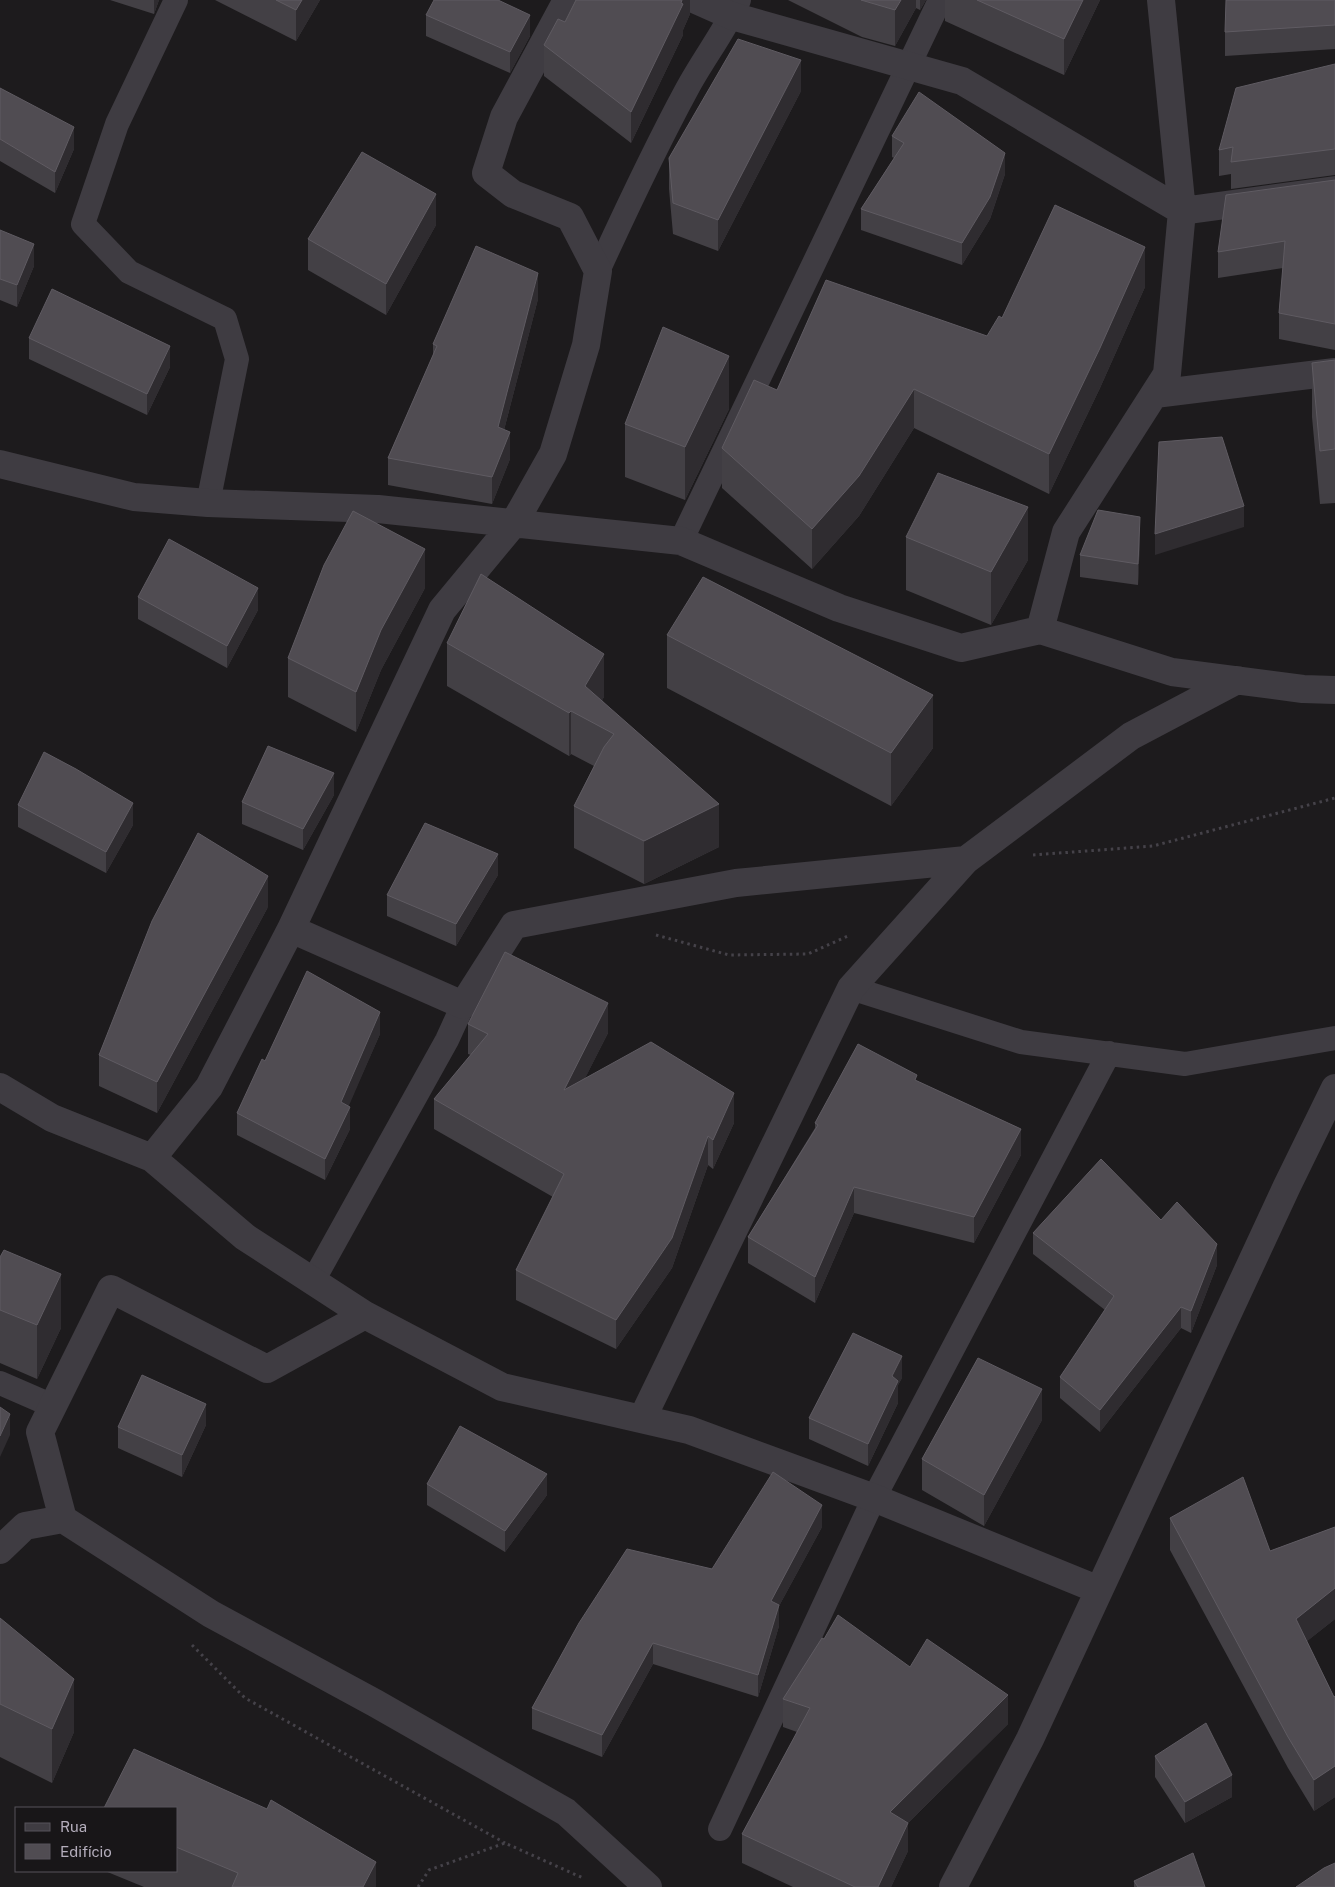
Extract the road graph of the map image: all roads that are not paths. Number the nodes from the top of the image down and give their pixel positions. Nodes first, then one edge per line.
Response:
1 (176, 0) edge
2 (567, 0) edge
3 (696, 0) edge
4 (940, 0) edge
5 (1161, 0) edge
6 (736, 8) edge
7 (909, 66) junction
8 (1335, 190) edge
9 (1182, 211) junction
10 (598, 271) junction
11 (1335, 372) edge
12 (1154, 394) junction
13 (0, 464) edge
14 (208, 503) junction
15 (514, 523) junction
16 (681, 541) junction
17 (1040, 630) junction
18 (1237, 680) junction
19 (1335, 690) edge
20 (966, 860) junction
21 (291, 929) junction
22 (851, 988) junction
23 (463, 1005) junction
24 (1335, 1038) edge
25 (1109, 1053) junction
26 (0, 1087) edge
27 (1335, 1088) edge
28 (152, 1158) junction
29 (313, 1281) junction
30 (365, 1315) junction
31 (0, 1384) edge
32 (53, 1406) junction
33 (642, 1419) junction
34 (874, 1498) junction
35 (64, 1519) junction
36 (0, 1550) edge
37 (1100, 1590) junction
38 (720, 1828) dead end
39 (648, 1887) edge
40 (953, 1887) edge

1 - 14 lane
2 - 10 street
3 - 6 street
4 - 7 lane
5 - 9 street
6 - 7 street
6 - 10 lane
7 - 9 street
7 - 16 lane
8 - 9 street
9 - 12 street
10 - 15 street
11 - 12 street
12 - 17 street
13 - 14 street
14 - 15 street
15 - 16 street
15 - 21 street
16 - 17 street
17 - 18 street
18 - 19 street
18 - 20 street
20 - 22 street
20 - 23 street
21 - 23 street
21 - 28 street
22 - 25 lane
22 - 33 street
23 - 29 lane
24 - 25 lane
25 - 34 lane
26 - 28 street
27 - 37 street
28 - 29 street
29 - 30 street
30 - 32 street
30 - 33 street
31 - 32 lane
32 - 35 street
33 - 34 street
34 - 37 street
34 - 38 lane
35 - 36 street
35 - 39 street
37 - 40 street

